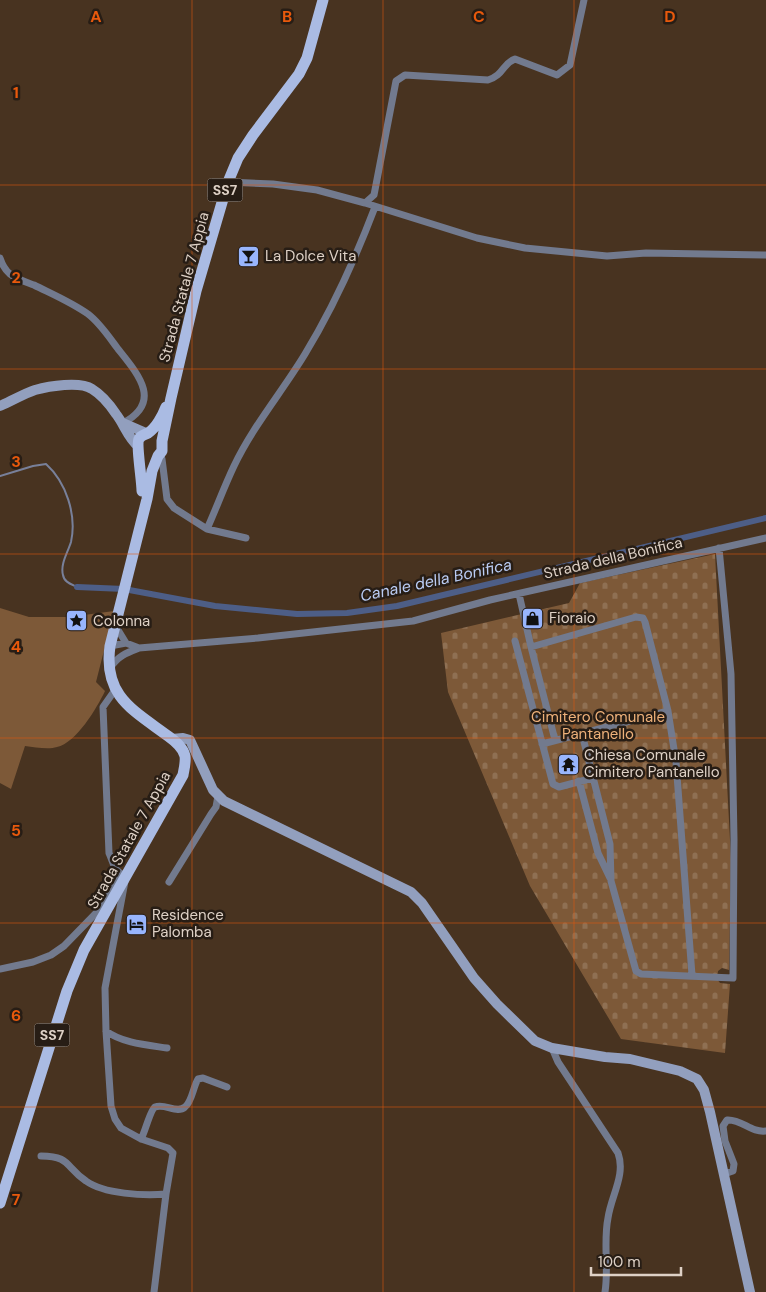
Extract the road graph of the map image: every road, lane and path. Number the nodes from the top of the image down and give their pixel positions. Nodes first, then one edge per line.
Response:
1 (323, 0) edge
2 (584, 0) edge
3 (228, 182) junction
4 (365, 203) junction
5 (375, 207) junction
6 (766, 256) edge
7 (0, 258) edge
8 (171, 398) junction
9 (0, 406) edge
10 (124, 423) junction
11 (148, 433) junction
12 (162, 441) junction
13 (139, 449) junction
14 (159, 455) junction
15 (144, 509) junction
16 (207, 529) junction
17 (246, 538) dead end
18 (766, 538) edge
19 (719, 548) junction
20 (520, 594) junction
21 (116, 620) junction
22 (515, 641) dead end
23 (126, 642) junction
24 (110, 646) junction
25 (531, 647) junction
26 (139, 648) junction
27 (124, 654) junction
28 (108, 670) junction
29 (115, 690) junction
30 (668, 711) junction
31 (582, 734) junction
32 (172, 739) junction
33 (555, 740) junction
34 (542, 744) junction
35 (593, 778) junction
36 (579, 782) junction
37 (218, 796) junction
38 (122, 875) junction
39 (611, 881) junction
40 (169, 882) dead end
41 (0, 969) edge
42 (692, 975) junction
43 (106, 1031) junction
44 (168, 1048) dead end
45 (552, 1048) junction
46 (227, 1087) dead end
47 (766, 1132) edge
48 (141, 1139) junction
49 (41, 1156) dead end
50 (724, 1174) junction
51 (166, 1194) junction
52 (0, 1203) edge
53 (154, 1292) edge
54 (605, 1292) edge
55 (750, 1292) edge

1 - 3 main road, Strada Statale 7 Appia / SS7
2 - 4 street
3 - 4 street
3 - 8 main road, Strada Statale 7 Appia / SS7
4 - 5 street
5 - 6 street
5 - 16 street
7 - 10 street
8 - 11 main road, Strada Statale 7 Appia / SS7
8 - 12 main road, Strada Statale 7 Appia / SS7
9 - 10 main road
10 - 11 main road
10 - 13 main road
11 - 12 main road
11 - 13 main road, Strada Statale 7 Appia / SS7
12 - 14 main road, Strada Statale 7 Appia / SS7
13 - 14 main road
13 - 15 main road, Strada Statale 7 Appia / SS7
14 - 15 main road, Strada Statale 7 Appia / SS7
14 - 16 street
15 - 21 main road, Strada Statale 7 Appia / SS7
16 - 17 street
18 - 19 street, Strada della Bonifica
19 - 20 street, Strada della Bonifica
19 - 42 street
20 - 25 street
20 - 26 street, Strada della Bonifica
21 - 23 street
21 - 24 main road, Strada Statale 7 Appia / SS7
22 - 34 street
23 - 24 street
23 - 26 street
24 - 27 street
24 - 28 main road, Strada Statale 7 Appia / SS7
25 - 30 street
25 - 33 street
26 - 27 street
27 - 28 street
28 - 29 main road, Strada Statale 7 Appia / SS7
29 - 32 main road, Strada Statale 7 Appia / SS7
29 - 38 street
30 - 31 street
30 - 42 street
31 - 33 street
31 - 35 street
32 - 37 main road
32 - 38 main road, Strada Statale 7 Appia / SS7
33 - 34 street
34 - 36 street
35 - 36 street
35 - 39 street
36 - 39 street
37 - 40 street
37 - 45 main road
38 - 41 street
38 - 43 street
38 - 52 main road, Strada Statale 7 Appia / SS7
39 - 42 street
43 - 44 street
43 - 48 street
45 - 50 main road
45 - 54 street
46 - 48 street
47 - 50 street
48 - 51 street
49 - 51 street
50 - 55 main road
51 - 53 street

